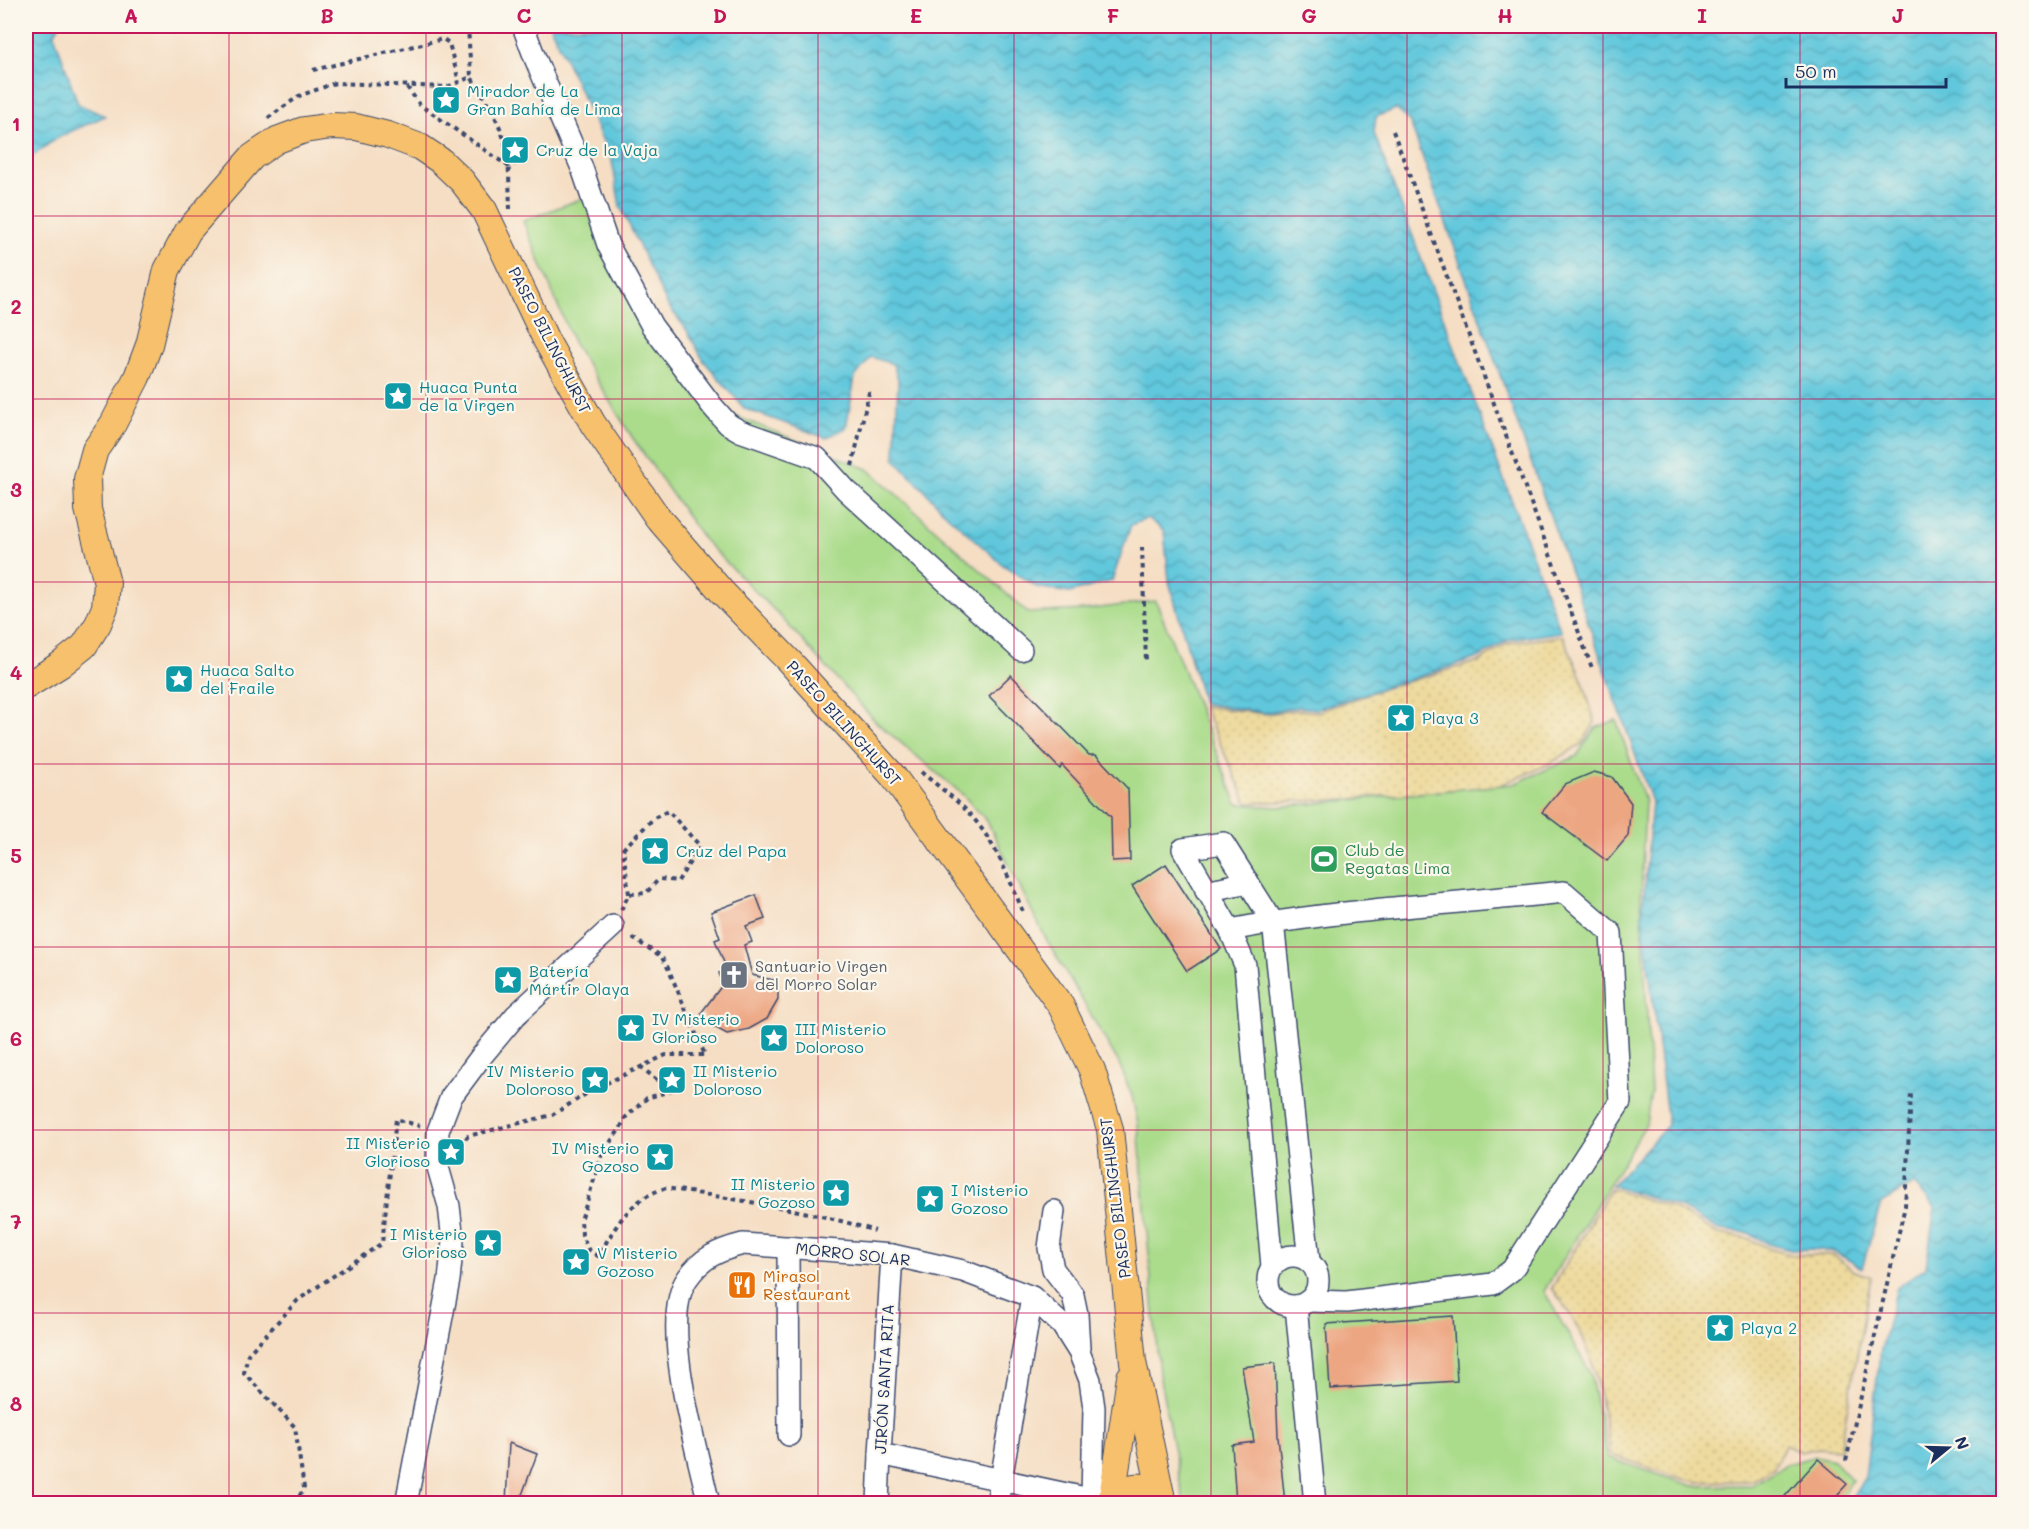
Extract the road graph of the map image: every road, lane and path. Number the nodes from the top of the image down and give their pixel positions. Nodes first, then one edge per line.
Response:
1 (468, 26) edge
2 (524, 26) edge
3 (313, 70) dead end
4 (471, 77) dead end
5 (459, 82) dead end
6 (406, 86) dead end
7 (1393, 131) dead end
8 (504, 138) dead end
9 (870, 388) dead end
10 (846, 490) junction
11 (1142, 547) dead end
12 (1021, 650) dead end
13 (1146, 662) dead end
14 (1592, 668) dead end
15 (26, 686) edge
16 (916, 768) dead end
17 (1248, 882) junction
18 (1206, 891) junction
19 (628, 894) joint
20 (1027, 921) dead end
21 (1273, 922) junction
22 (613, 926) joint
23 (1230, 930) junction
24 (640, 1066) junction
25 (1911, 1093) dead end
26 (438, 1131) junction
27 (1054, 1211) dead end
28 (882, 1233) dead end
29 (788, 1246) junction
30 (892, 1255) junction
31 (1309, 1261) junction
32 (1272, 1266) junction
33 (1032, 1297) junction
34 (1302, 1303) junction
35 (1079, 1352) junction
36 (1133, 1362) junction
37 (789, 1435) dead end
38 (880, 1455) junction
39 (1845, 1461) dead end
40 (1001, 1480) junction
41 (1162, 1499) edge
42 (1101, 1501) edge
43 (295, 1503) edge
44 (406, 1503) edge
45 (709, 1503) edge
46 (879, 1503) edge
47 (997, 1503) edge
48 (1315, 1503) edge

1 - 4 path
2 - 10 street
3 - 5 path
6 - 8 path
7 - 14 path
9 - 10 path
10 - 12 street
11 - 13 path
15 - 36 main road, PASEO BILINGHURST
16 - 20 path
17 - 18 street
17 - 18 street
17 - 21 street
18 - 23 street
19 - 19 path
21 - 23 street
21 - 31 street
21 - 34 street
22 - 24 path
22 - 26 street
23 - 32 street
24 - 26 path
24 - 28 path
25 - 39 path
26 - 43 path
26 - 44 street
27 - 35 street
29 - 30 street, MORRO SOLAR
29 - 37 street
29 - 45 street, MORRO SOLAR
30 - 33 street, MORRO SOLAR
30 - 38 street, JIRÓN SANTA RITA
31 - 32 street
31 - 34 street
32 - 34 street
33 - 35 street, MORRO SOLAR
33 - 40 street
34 - 48 street
35 - 42 street, MORRO SOLAR
36 - 41 main road
36 - 42 main road
38 - 40 street
38 - 46 street, JIRÓN SANTA RITA
40 - 42 street
40 - 47 street
41 - 42 main road

